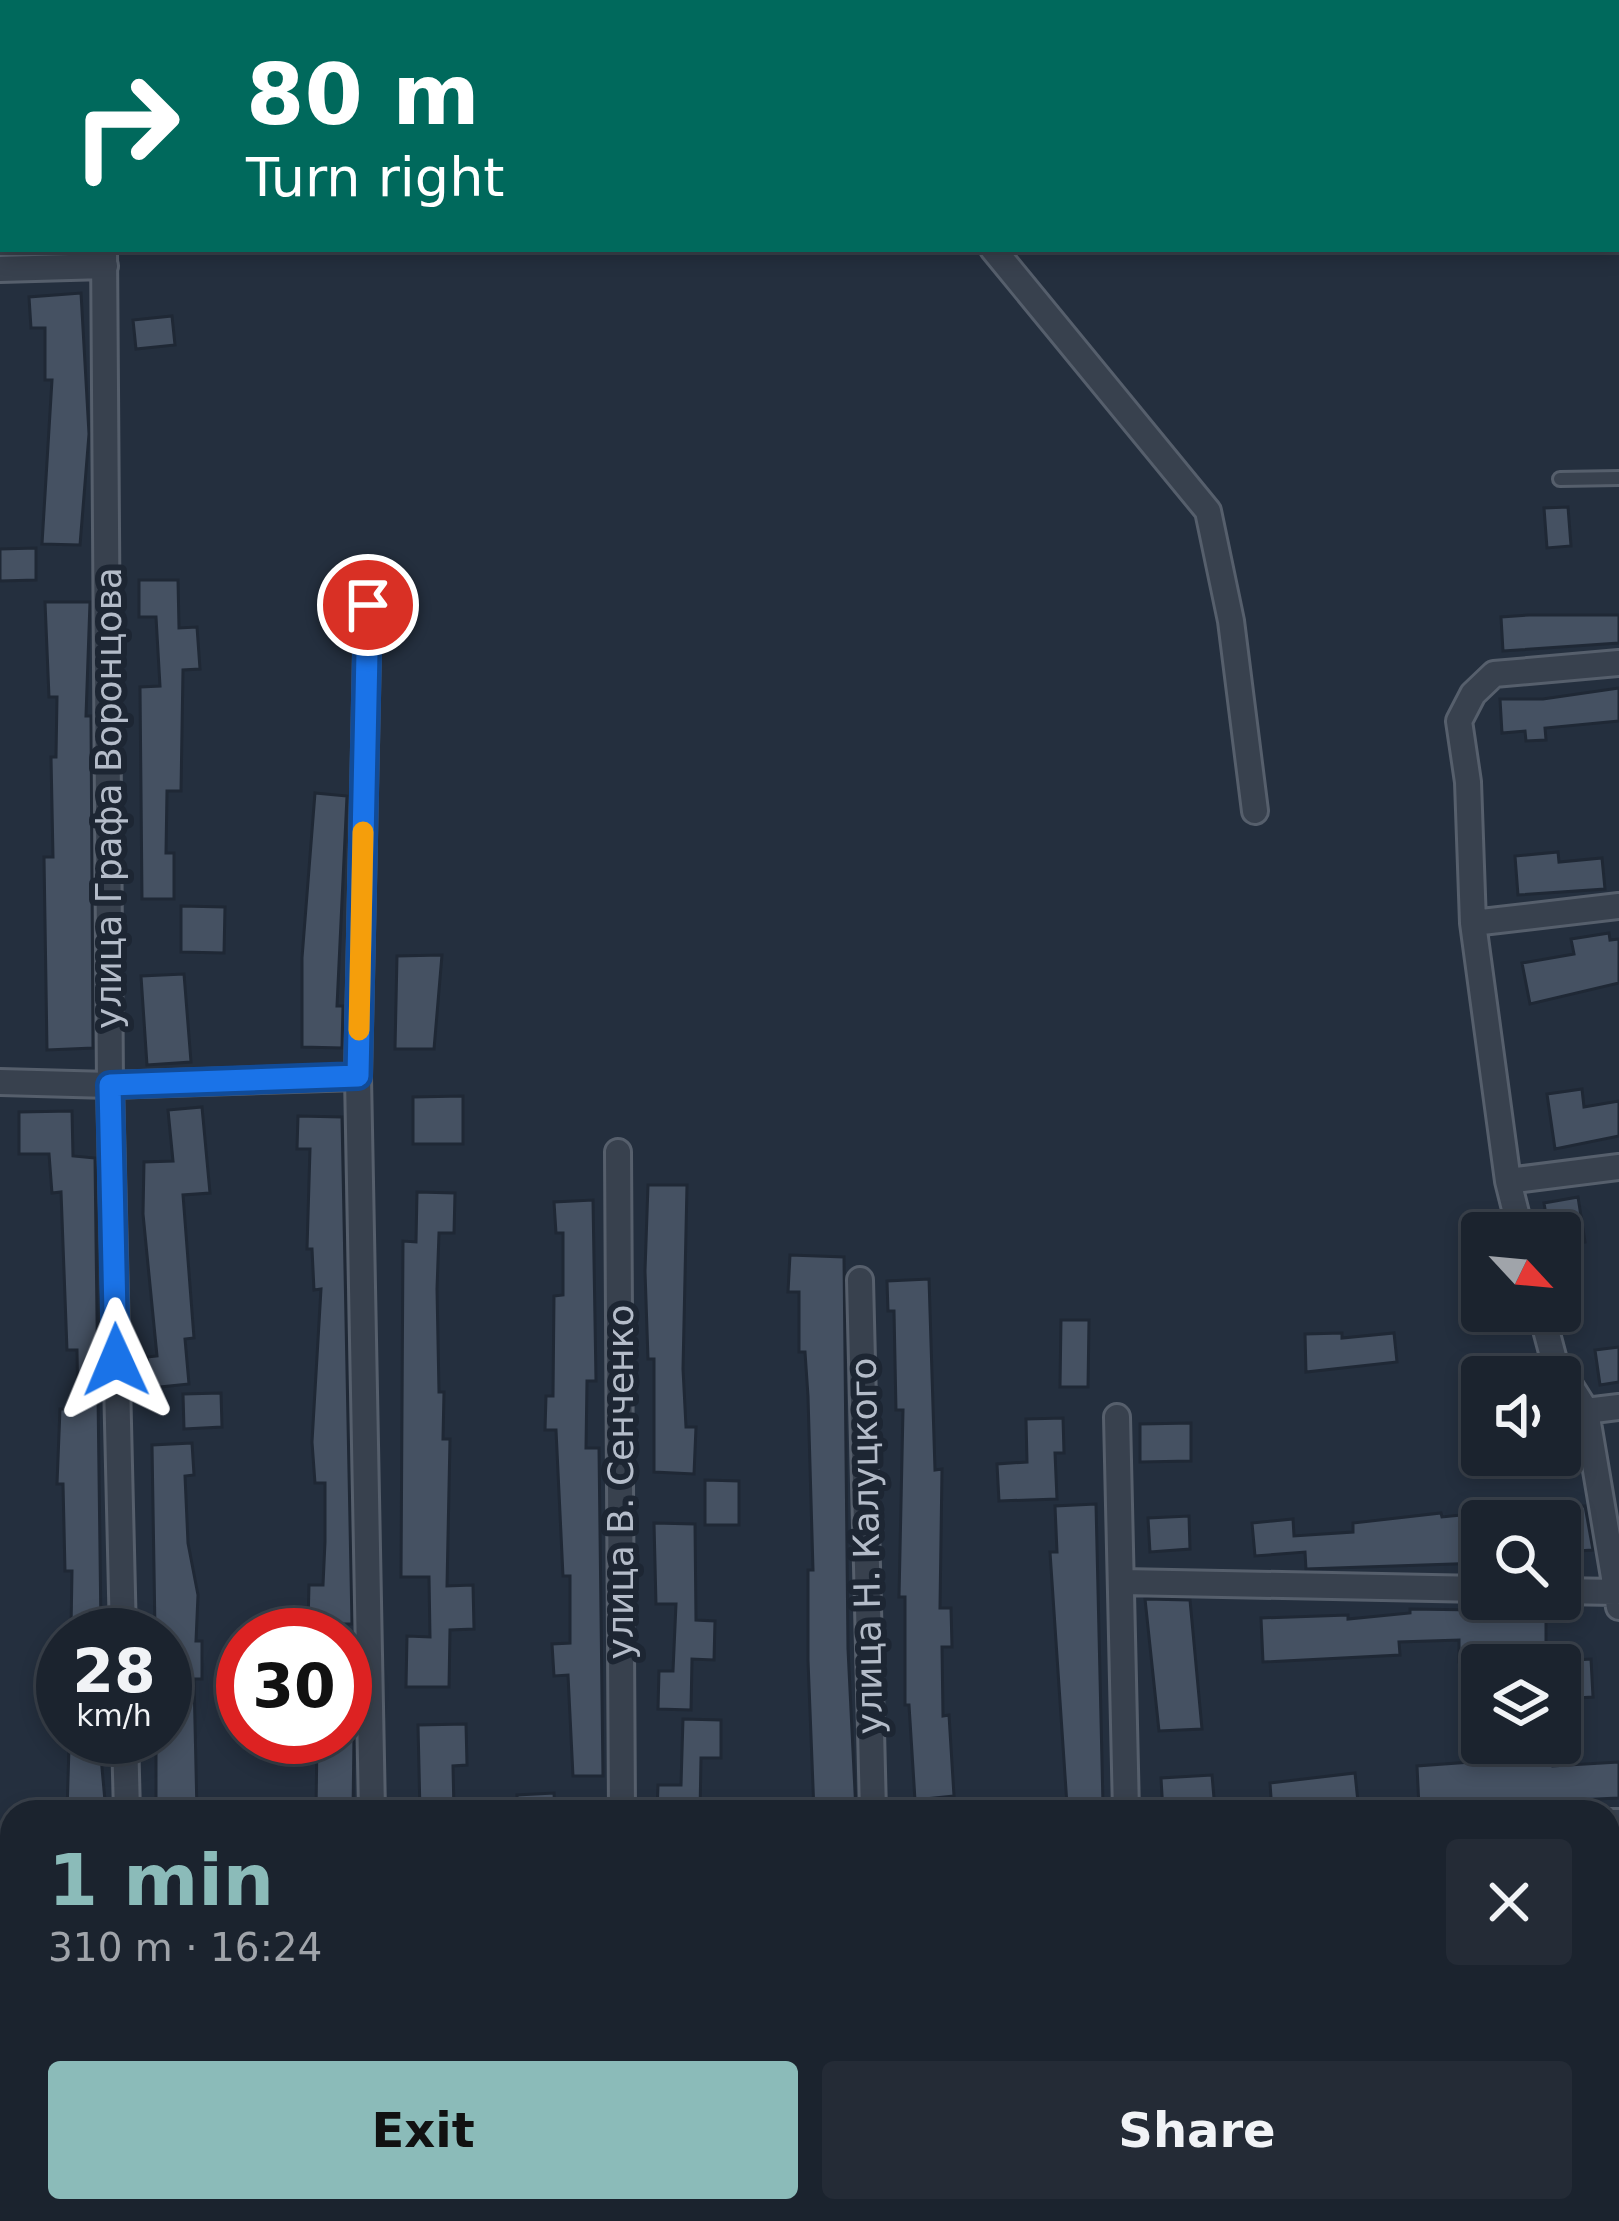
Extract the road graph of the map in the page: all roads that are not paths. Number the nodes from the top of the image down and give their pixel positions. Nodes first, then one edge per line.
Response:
1 (995, 252) edge
2 (104, 258) edge
3 (0, 269) edge
4 (1560, 478) dead end
5 (1619, 478) edge
6 (368, 605) dead end
7 (1619, 663) edge
8 (1255, 811) dead end
9 (1619, 906) edge
10 (1473, 923) junction
11 (358, 1076) junction
12 (0, 1082) edge
13 (110, 1085) junction
14 (618, 1152) dead end
15 (1619, 1167) edge
16 (1508, 1181) junction
17 (1516, 1212) edge
18 (860, 1280) dead end
19 (1547, 1332) edge
20 (1619, 1407) edge
21 (1586, 1411) junction
22 (1117, 1418) dead end
23 (1123, 1582) junction
24 (1461, 1589) edge
25 (1581, 1594) edge
26 (1617, 1599) edge
27 (122, 1608) edge
28 (126, 1764) edge
29 (127, 1800) edge
30 (372, 1800) edge
31 (622, 1800) edge
32 (873, 1800) edge
33 (1126, 1800) edge

1 - 8 street
2 - 3 street
2 - 13 street, улица Графа Воронцова
4 - 5 lane
6 - 11 street
7 - 10 street
9 - 10 street
10 - 16 street
11 - 13 street
11 - 30 street
12 - 13 street
13 - 27 street, улица Графа Воронцова
14 - 31 street, улица В. Сенченко
15 - 16 street
16 - 17 street
18 - 32 street, улица Н. Калуцкого
19 - 21 street
20 - 21 street
21 - 26 street
22 - 23 street
23 - 24 street
23 - 33 street
25 - 26 street
28 - 29 street

